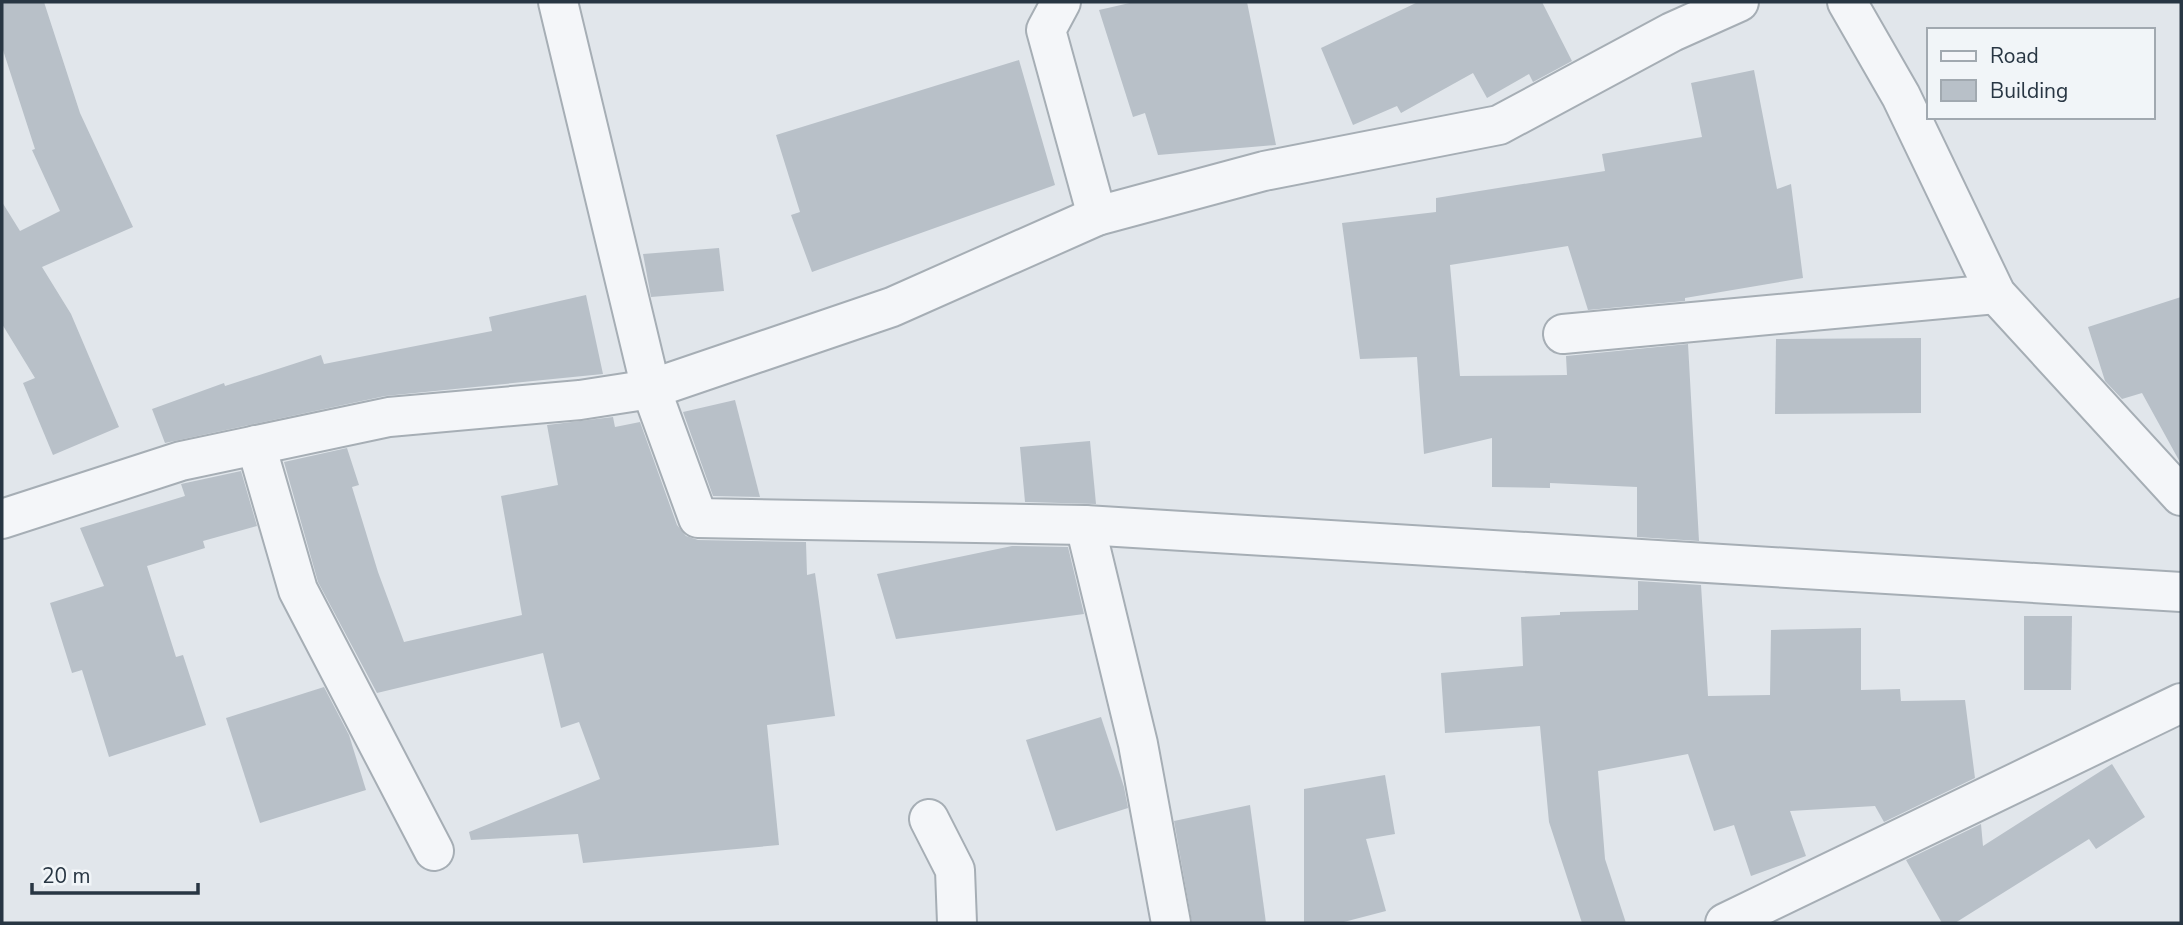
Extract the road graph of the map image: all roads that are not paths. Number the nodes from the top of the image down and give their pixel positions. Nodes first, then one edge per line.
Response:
1 (558, 2) edge
2 (1060, 2) edge
3 (1739, 2) edge
4 (1847, 2) edge
5 (1097, 216) junction
6 (1996, 294) junction
7 (1563, 334) dead end
8 (651, 389) junction
9 (256, 445) junction
10 (2181, 496) edge
11 (2, 519) edge
12 (1085, 525) junction
13 (2181, 592) edge
14 (2181, 703) edge
15 (929, 819) dead end
16 (434, 851) dead end
17 (957, 923) edge
18 (1171, 923) edge
19 (1725, 923) edge

1 - 8 street
2 - 5 street
3 - 5 street
4 - 6 street
5 - 8 street
6 - 7 street
6 - 10 street
8 - 9 street
8 - 12 street
9 - 11 street
9 - 16 street
12 - 13 street
12 - 18 street
14 - 19 street
15 - 17 street

